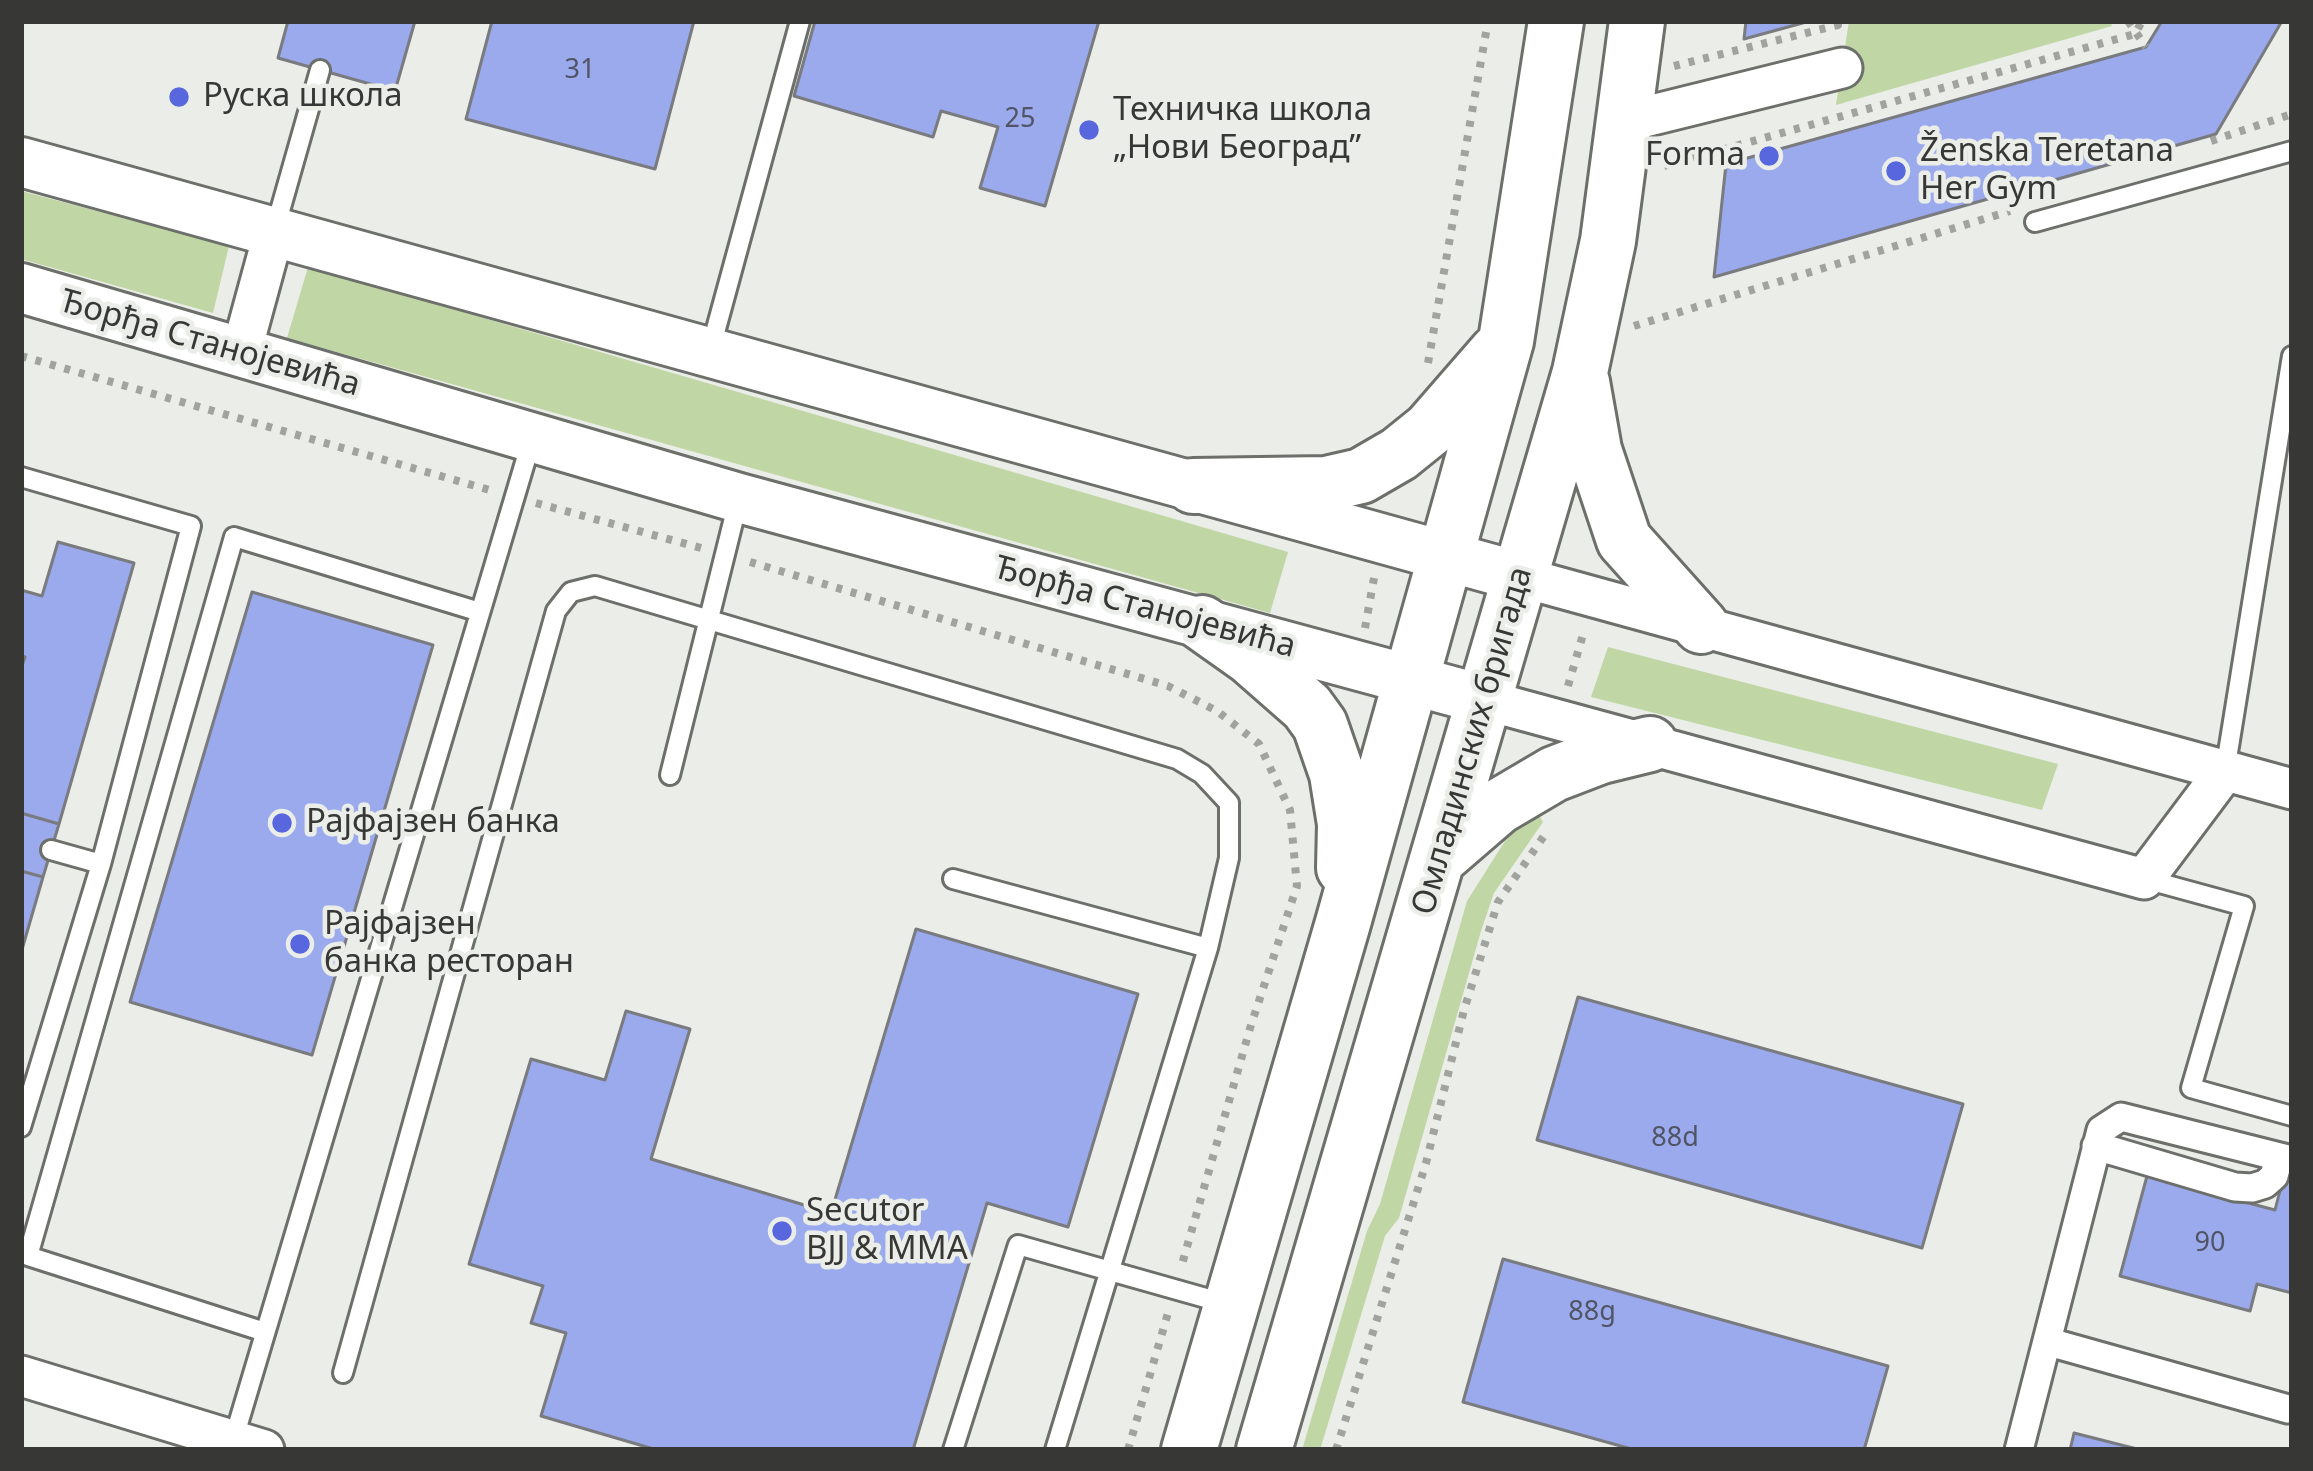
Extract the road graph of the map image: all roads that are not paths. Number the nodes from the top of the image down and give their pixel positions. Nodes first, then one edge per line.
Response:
1 (800, 21) edge
2 (1556, 21) edge
3 (1637, 21) edge
4 (1842, 68) dead end
5 (320, 70) dead end
6 (1624, 122) junction
7 (2292, 151) edge
8 (21, 162) edge
9 (2031, 214) road end
10 (274, 232) junction
11 (21, 288) edge
12 (1506, 341) junction
13 (710, 351) junction
14 (241, 353) junction
15 (2292, 356) edge
16 (1580, 372) junction
17 (532, 439) junction
18 (21, 477) edge
19 (1193, 486) junction
20 (739, 498) junction
21 (1447, 556) junction
22 (1521, 577) junction
23 (480, 612) junction
24 (709, 620) junction
25 (1202, 623) junction
26 (1701, 626) junction
27 (1412, 680) junction
28 (1485, 700) junction
29 (1650, 744) junction
30 (2224, 772) junction
31 (670, 775) dead end
32 (2292, 789) edge
33 (51, 850) dead end
34 (1440, 856) junction
35 (101, 864) junction
36 (953, 879) dead end
37 (2144, 879) junction
38 (1343, 923) junction
39 (1208, 948) junction
40 (2292, 1116) edge
41 (21, 1127) edge
42 (2096, 1146) junction
43 (2286, 1159) edge
44 (1110, 1272) junction
45 (1232, 1306) junction
46 (265, 1332) junction
47 (2049, 1342) junction
48 (343, 1372) dead end
49 (21, 1376) edge
50 (2290, 1413) edge
51 (248, 1445) edge
52 (953, 1450) edge
53 (1054, 1450) edge
54 (1189, 1450) edge
55 (1264, 1450) edge
56 (2019, 1450) edge

1 - 13 lane
2 - 12 main road
3 - 6 main road, Омладинских бригада
4 - 6 street
5 - 10 lane
6 - 16 main road, Омладинских бригада
7 - 9 lane
8 - 10 street
10 - 13 street
10 - 14 street
11 - 14 street, Ђорђа Станојевића
12 - 19 main road
12 - 21 main road
13 - 19 street
14 - 17 street, Ђорђа Станојевића
15 - 30 lane
16 - 22 main road, Омладинских бригада
16 - 26 main road
17 - 20 street, Ђорђа Станојевића
17 - 23 lane
18 - 35 lane
19 - 21 street
20 - 24 lane
20 - 25 street, Ђорђа Станојевића
21 - 22 street
21 - 27 main road
22 - 26 street
22 - 28 main road, Омладинских бригада
23 - 46 lane
23 - 46 lane
24 - 31 lane
24 - 39 lane
24 - 48 lane
25 - 27 street, Ђорђа Станојевића
25 - 38 main road
26 - 30 street
27 - 28 street, Ђорђа Станојевића
27 - 38 main road
28 - 29 street, Ђорђа Станојевића
28 - 34 main road, Омладинских бригада
29 - 34 main road
29 - 37 street, Ђорђа Станојевића
30 - 32 street
30 - 37 street
33 - 35 lane
34 - 55 main road, Омладинских бригада
35 - 41 lane
36 - 39 lane
37 - 40 lane
38 - 45 main road
39 - 44 lane
42 - 43 street
42 - 43 street
42 - 47 street
44 - 45 lane
44 - 52 lane
44 - 53 lane
45 - 54 main road
46 - 51 lane
47 - 50 street
47 - 56 street
49 - 51 street

